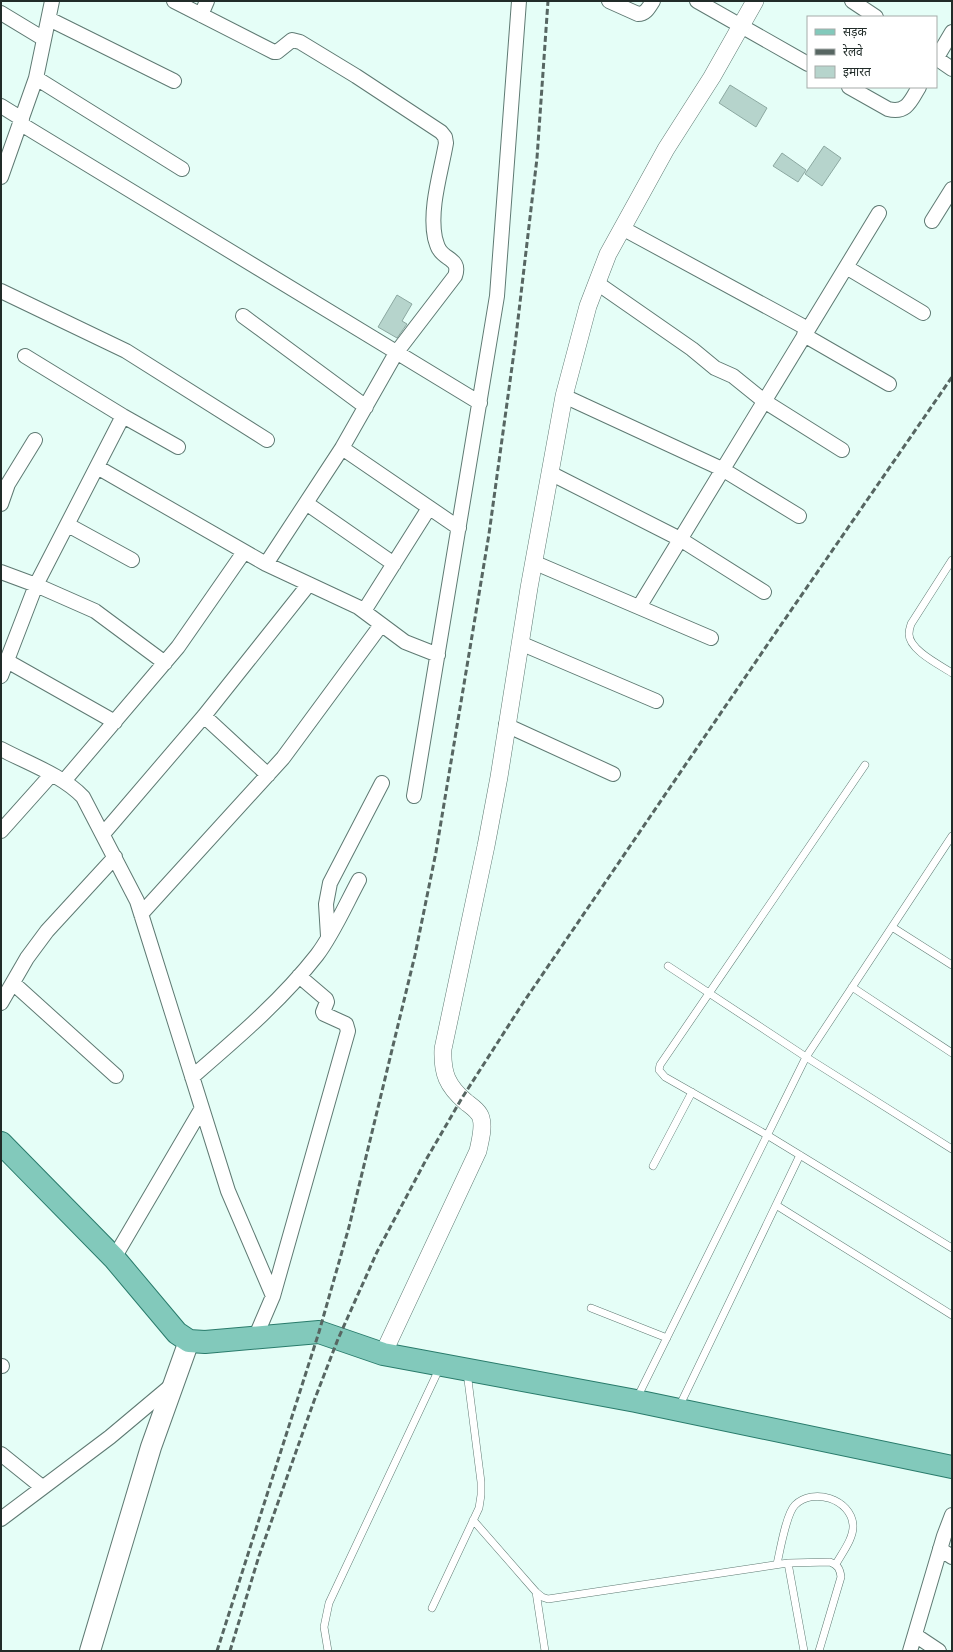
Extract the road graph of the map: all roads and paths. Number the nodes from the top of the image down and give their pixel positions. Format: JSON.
{"nodes":[{"id":1,"x":52,"y":1,"type":"edge"},
{"id":2,"x":174,"y":1,"type":"edge"},
{"id":3,"x":207,"y":1,"type":"edge"},
{"id":4,"x":519,"y":1,"type":"edge"},
{"id":5,"x":609,"y":1,"type":"edge"},
{"id":6,"x":653,"y":1,"type":"edge"},
{"id":7,"x":697,"y":1,"type":"edge"},
{"id":8,"x":754,"y":1,"type":"edge"},
{"id":9,"x":860,"y":3,"type":"edge"},
{"id":10,"x":1,"y":13,"type":"edge"},
{"id":11,"x":201,"y":15,"type":"junction"},
{"id":12,"x":875,"y":16,"type":"edge"},
{"id":13,"x":49,"y":19,"type":"junction"},
{"id":14,"x":741,"y":26,"type":"junction"},
{"id":15,"x":952,"y":32,"type":"edge"},
{"id":16,"x":44,"y":39,"type":"junction"},
{"id":17,"x":937,"y":56,"type":"edge"},
{"id":18,"x":937,"y":59,"type":"edge"},
{"id":19,"x":807,"y":63,"type":"edge"},
{"id":20,"x":952,"y":69,"type":"edge"},
{"id":21,"x":36,"y":78,"type":"junction"},
{"id":22,"x":174,"y":81,"type":"dead end"},
{"id":23,"x":851,"y":88,"type":"edge"},
{"id":24,"x":918,"y":88,"type":"edge"},
{"id":25,"x":1,"y":106,"type":"edge"},
{"id":26,"x":22,"y":122,"type":"junction"},
{"id":27,"x":182,"y":169,"type":"dead end"},
{"id":28,"x":1,"y":177,"type":"edge"},
{"id":29,"x":952,"y":189,"type":"edge"},
{"id":30,"x":879,"y":213,"type":"dead end"},
{"id":31,"x":932,"y":221,"type":"dead end"},
{"id":32,"x":622,"y":228,"type":"junction"},
{"id":33,"x":846,"y":267,"type":"junction"},
{"id":34,"x":597,"y":283,"type":"junction"},
{"id":35,"x":1,"y":291,"type":"edge"},
{"id":36,"x":923,"y":313,"type":"dead end"},
{"id":37,"x":243,"y":316,"type":"dead end"},
{"id":38,"x":806,"y":332,"type":"junction"},
{"id":39,"x":396,"y":353,"type":"junction"},
{"id":40,"x":25,"y":356,"type":"dead end"},
{"id":41,"x":889,"y":384,"type":"dead end"},
{"id":42,"x":564,"y":396,"type":"junction"},
{"id":43,"x":764,"y":401,"type":"junction"},
{"id":44,"x":480,"y":403,"type":"junction"},
{"id":45,"x":366,"y":407,"type":"junction"},
{"id":46,"x":123,"y":416,"type":"junction"},
{"id":47,"x":35,"y":440,"type":"dead end"},
{"id":48,"x":267,"y":440,"type":"dead end"},
{"id":49,"x":178,"y":447,"type":"dead end"},
{"id":50,"x":342,"y":448,"type":"junction"},
{"id":51,"x":842,"y":450,"type":"dead end"},
{"id":52,"x":97,"y":467,"type":"junction"},
{"id":53,"x":722,"y":469,"type":"junction"},
{"id":54,"x":550,"y":473,"type":"junction"},
{"id":55,"x":4,"y":482,"type":"edge"},
{"id":56,"x":306,"y":503,"type":"junction"},
{"id":57,"x":1,"y":504,"type":"edge"},
{"id":58,"x":429,"y":508,"type":"junction"},
{"id":59,"x":799,"y":516,"type":"dead end"},
{"id":60,"x":68,"y":525,"type":"junction"},
{"id":61,"x":459,"y":528,"type":"junction"},
{"id":62,"x":680,"y":539,"type":"junction"},
{"id":63,"x":244,"y":552,"type":"junction"},
{"id":64,"x":132,"y":560,"type":"dead end"},
{"id":65,"x":952,"y":560,"type":"edge"},
{"id":66,"x":533,"y":562,"type":"junction"},
{"id":67,"x":266,"y":564,"type":"junction"},
{"id":68,"x":394,"y":564,"type":"junction"},
{"id":69,"x":1,"y":572,"type":"edge"},
{"id":70,"x":308,"y":584,"type":"junction"},
{"id":71,"x":36,"y":585,"type":"junction"},
{"id":72,"x":764,"y":592,"type":"dead end"},
{"id":73,"x":639,"y":607,"type":"junction"},
{"id":74,"x":364,"y":611,"type":"junction"},
{"id":75,"x":382,"y":625,"type":"junction"},
{"id":76,"x":711,"y":638,"type":"dead end"},
{"id":77,"x":520,"y":643,"type":"junction"},
{"id":78,"x":438,"y":654,"type":"junction"},
{"id":79,"x":7,"y":661,"type":"junction"},
{"id":80,"x":165,"y":663,"type":"junction"},
{"id":81,"x":952,"y":673,"type":"edge"},
{"id":82,"x":1,"y":676,"type":"edge"},
{"id":83,"x":656,"y":701,"type":"dead end"},
{"id":84,"x":204,"y":716,"type":"junction"},
{"id":85,"x":115,"y":722,"type":"junction"},
{"id":86,"x":506,"y":725,"type":"junction"},
{"id":87,"x":1,"y":749,"type":"edge"},
{"id":88,"x":865,"y":765,"type":"dead end"},
{"id":89,"x":612,"y":774,"type":"dead end"},
{"id":90,"x":51,"y":775,"type":"junction"},
{"id":91,"x":268,"y":775,"type":"junction"},
{"id":92,"x":64,"y":781,"type":"junction"},
{"id":93,"x":382,"y":783,"type":"dead end"},
{"id":94,"x":414,"y":796,"type":"dead end"},
{"id":95,"x":1,"y":831,"type":"edge"},
{"id":96,"x":103,"y":834,"type":"junction"},
{"id":97,"x":952,"y":836,"type":"edge"},
{"id":98,"x":115,"y":858,"type":"junction"},
{"id":99,"x":359,"y":880,"type":"dead end"},
{"id":100,"x":141,"y":914,"type":"junction"},
{"id":101,"x":892,"y":927,"type":"junction"},
{"id":102,"x":328,"y":936,"type":"junction"},
{"id":103,"x":952,"y":964,"type":"edge"},
{"id":104,"x":668,"y":966,"type":"dead end"},
{"id":105,"x":299,"y":976,"type":"junction"},
{"id":106,"x":13,"y":982,"type":"junction"},
{"id":107,"x":852,"y":987,"type":"junction"},
{"id":108,"x":710,"y":994,"type":"junction"},
{"id":109,"x":1,"y":1003,"type":"edge"},
{"id":110,"x":952,"y":1053,"type":"edge"},
{"id":111,"x":806,"y":1058,"type":"junction"},
{"id":112,"x":116,"y":1076,"type":"dead end"},
{"id":113,"x":192,"y":1077,"type":"junction"},
{"id":114,"x":692,"y":1092,"type":"junction"},
{"id":115,"x":202,"y":1108,"type":"junction"},
{"id":116,"x":768,"y":1135,"type":"junction"},
{"id":117,"x":1,"y":1143,"type":"edge"},
{"id":118,"x":952,"y":1149,"type":"edge"},
{"id":119,"x":800,"y":1155,"type":"junction"},
{"id":120,"x":653,"y":1166,"type":"dead end"},
{"id":121,"x":776,"y":1205,"type":"junction"},
{"id":122,"x":952,"y":1248,"type":"edge"},
{"id":123,"x":114,"y":1258,"type":"junction"},
{"id":124,"x":273,"y":1296,"type":"junction"},
{"id":125,"x":592,"y":1308,"type":"dead end"},
{"id":126,"x":952,"y":1316,"type":"edge"},
{"id":127,"x":255,"y":1338,"type":"junction"},
{"id":128,"x":667,"y":1338,"type":"junction"},
{"id":129,"x":190,"y":1340,"type":"junction"},
{"id":130,"x":383,"y":1354,"type":"junction"},
{"id":131,"x":440,"y":1365,"type":"junction"},
{"id":132,"x":466,"y":1370,"type":"junction"},
{"id":133,"x":173,"y":1384,"type":"junction"},
{"id":134,"x":636,"y":1401,"type":"junction"},
{"id":135,"x":677,"y":1409,"type":"junction"},
{"id":136,"x":1,"y":1454,"type":"edge"},
{"id":137,"x":952,"y":1467,"type":"edge"},
{"id":138,"x":42,"y":1487,"type":"junction"},
{"id":139,"x":952,"y":1515,"type":"edge"},
{"id":140,"x":1,"y":1519,"type":"edge"},
{"id":141,"x":473,"y":1520,"type":"junction"},
{"id":142,"x":940,"y":1549,"type":"junction"},
{"id":143,"x":952,"y":1557,"type":"edge"},
{"id":144,"x":788,"y":1562,"type":"junction"},
{"id":145,"x":777,"y":1564,"type":"junction"},
{"id":146,"x":836,"y":1564,"type":"junction"},
{"id":147,"x":536,"y":1592,"type":"junction"},
{"id":148,"x":432,"y":1608,"type":"dead end"},
{"id":149,"x":915,"y":1635,"type":"junction"},
{"id":150,"x":90,"y":1651,"type":"edge"},
{"id":151,"x":328,"y":1651,"type":"edge"},
{"id":152,"x":545,"y":1651,"type":"edge"},
{"id":153,"x":804,"y":1651,"type":"edge"},
{"id":154,"x":819,"y":1651,"type":"edge"},
{"id":155,"x":910,"y":1651,"type":"edge"},
{"id":156,"x":940,"y":1651,"type":"edge"}],
"edges":[{"from":1,"to":13,"type":"street"},
{"from":2,"to":11,"type":"street"},
{"from":3,"to":11,"type":"street"},
{"from":4,"to":44,"type":"street"},
{"from":5,"to":6,"type":"street"},
{"from":7,"to":14,"type":"street"},
{"from":8,"to":14,"type":"street"},
{"from":9,"to":12,"type":"street"},
{"from":10,"to":16,"type":"street"},
{"from":11,"to":39,"type":"street"},
{"from":13,"to":16,"type":"street"},
{"from":13,"to":22,"type":"street"},
{"from":14,"to":19,"type":"street"},
{"from":14,"to":32,"type":"street"},
{"from":15,"to":17,"type":"street"},
{"from":16,"to":21,"type":"street"},
{"from":18,"to":20,"type":"street"},
{"from":21,"to":26,"type":"street"},
{"from":21,"to":27,"type":"street"},
{"from":23,"to":24,"type":"street"},
{"from":25,"to":26,"type":"street"},
{"from":26,"to":28,"type":"street"},
{"from":26,"to":39,"type":"street"},
{"from":29,"to":31,"type":"street"},
{"from":30,"to":33,"type":"street"},
{"from":32,"to":34,"type":"street"},
{"from":32,"to":38,"type":"street"},
{"from":33,"to":36,"type":"street"},
{"from":33,"to":38,"type":"street"},
{"from":34,"to":42,"type":"street"},
{"from":34,"to":43,"type":"street"},
{"from":35,"to":48,"type":"street"},
{"from":37,"to":45,"type":"street"},
{"from":38,"to":41,"type":"street"},
{"from":38,"to":43,"type":"street"},
{"from":39,"to":44,"type":"street"},
{"from":39,"to":45,"type":"street"},
{"from":40,"to":46,"type":"street"},
{"from":42,"to":53,"type":"street"},
{"from":42,"to":54,"type":"street"},
{"from":43,"to":51,"type":"street"},
{"from":43,"to":53,"type":"street"},
{"from":44,"to":61,"type":"street"},
{"from":45,"to":50,"type":"street"},
{"from":46,"to":49,"type":"street"},
{"from":46,"to":52,"type":"street"},
{"from":47,"to":55,"type":"street"},
{"from":50,"to":56,"type":"street"},
{"from":50,"to":58,"type":"street"},
{"from":52,"to":60,"type":"street"},
{"from":52,"to":63,"type":"street"},
{"from":53,"to":59,"type":"street"},
{"from":53,"to":62,"type":"street"},
{"from":54,"to":62,"type":"street"},
{"from":54,"to":66,"type":"street"},
{"from":55,"to":57,"type":"street"},
{"from":56,"to":67,"type":"street"},
{"from":56,"to":68,"type":"street"},
{"from":58,"to":61,"type":"street"},
{"from":58,"to":68,"type":"street"},
{"from":60,"to":64,"type":"street"},
{"from":60,"to":71,"type":"street"},
{"from":61,"to":78,"type":"street"},
{"from":62,"to":72,"type":"street"},
{"from":62,"to":73,"type":"street"},
{"from":63,"to":67,"type":"street"},
{"from":63,"to":80,"type":"street"},
{"from":65,"to":81,"type":"lane"},
{"from":66,"to":73,"type":"street"},
{"from":66,"to":77,"type":"street"},
{"from":67,"to":70,"type":"street"},
{"from":68,"to":74,"type":"street"},
{"from":69,"to":71,"type":"street"},
{"from":70,"to":74,"type":"street"},
{"from":70,"to":84,"type":"street"},
{"from":71,"to":79,"type":"street"},
{"from":71,"to":80,"type":"street"},
{"from":73,"to":76,"type":"street"},
{"from":74,"to":75,"type":"street"},
{"from":75,"to":78,"type":"street"},
{"from":75,"to":91,"type":"street"},
{"from":77,"to":83,"type":"street"},
{"from":77,"to":86,"type":"street"},
{"from":78,"to":94,"type":"street"},
{"from":79,"to":82,"type":"street"},
{"from":79,"to":85,"type":"street"},
{"from":80,"to":85,"type":"street"},
{"from":84,"to":91,"type":"street"},
{"from":84,"to":96,"type":"street"},
{"from":85,"to":92,"type":"street"},
{"from":86,"to":89,"type":"street"},
{"from":86,"to":130,"type":"street"},
{"from":87,"to":90,"type":"street"},
{"from":88,"to":108,"type":"lane"},
{"from":90,"to":92,"type":"street"},
{"from":90,"to":95,"type":"street"},
{"from":91,"to":100,"type":"street"},
{"from":92,"to":96,"type":"street"},
{"from":93,"to":102,"type":"street"},
{"from":96,"to":98,"type":"street"},
{"from":97,"to":101,"type":"lane"},
{"from":98,"to":100,"type":"street"},
{"from":98,"to":106,"type":"street"},
{"from":99,"to":102,"type":"street"},
{"from":100,"to":113,"type":"street"},
{"from":101,"to":103,"type":"lane"},
{"from":101,"to":107,"type":"lane"},
{"from":102,"to":105,"type":"street"},
{"from":104,"to":108,"type":"lane"},
{"from":105,"to":113,"type":"street"},
{"from":105,"to":124,"type":"street"},
{"from":106,"to":109,"type":"street"},
{"from":106,"to":112,"type":"street"},
{"from":107,"to":110,"type":"lane"},
{"from":107,"to":111,"type":"lane"},
{"from":108,"to":111,"type":"lane"},
{"from":108,"to":114,"type":"lane"},
{"from":111,"to":116,"type":"lane"},
{"from":111,"to":118,"type":"lane"},
{"from":113,"to":115,"type":"street"},
{"from":114,"to":116,"type":"lane"},
{"from":114,"to":120,"type":"lane"},
{"from":115,"to":123,"type":"street"},
{"from":115,"to":124,"type":"street"},
{"from":116,"to":119,"type":"lane"},
{"from":116,"to":128,"type":"lane"},
{"from":117,"to":123,"type":"main road"},
{"from":119,"to":121,"type":"lane"},
{"from":119,"to":122,"type":"lane"},
{"from":121,"to":126,"type":"lane"},
{"from":121,"to":135,"type":"lane"},
{"from":123,"to":129,"type":"main road"},
{"from":124,"to":127,"type":"street"},
{"from":125,"to":128,"type":"lane"},
{"from":127,"to":129,"type":"main road"},
{"from":127,"to":130,"type":"main road"},
{"from":128,"to":134,"type":"lane"},
{"from":129,"to":133,"type":"main road"},
{"from":130,"to":131,"type":"main road"},
{"from":131,"to":132,"type":"main road"},
{"from":131,"to":151,"type":"lane"},
{"from":132,"to":134,"type":"main road"},
{"from":132,"to":141,"type":"lane"},
{"from":133,"to":138,"type":"street"},
{"from":133,"to":150,"type":"main road"},
{"from":134,"to":135,"type":"main road"},
{"from":135,"to":137,"type":"main road"},
{"from":136,"to":138,"type":"street"},
{"from":138,"to":140,"type":"street"},
{"from":139,"to":142,"type":"street"},
{"from":141,"to":147,"type":"lane"},
{"from":141,"to":148,"type":"lane"},
{"from":142,"to":143,"type":"street"},
{"from":142,"to":149,"type":"street"},
{"from":144,"to":145,"type":"lane"},
{"from":144,"to":146,"type":"lane"},
{"from":144,"to":153,"type":"lane"},
{"from":145,"to":146,"type":"lane"},
{"from":145,"to":147,"type":"lane"},
{"from":146,"to":154,"type":"lane"},
{"from":147,"to":152,"type":"lane"},
{"from":149,"to":155,"type":"street"},
{"from":149,"to":156,"type":"street"}]}
